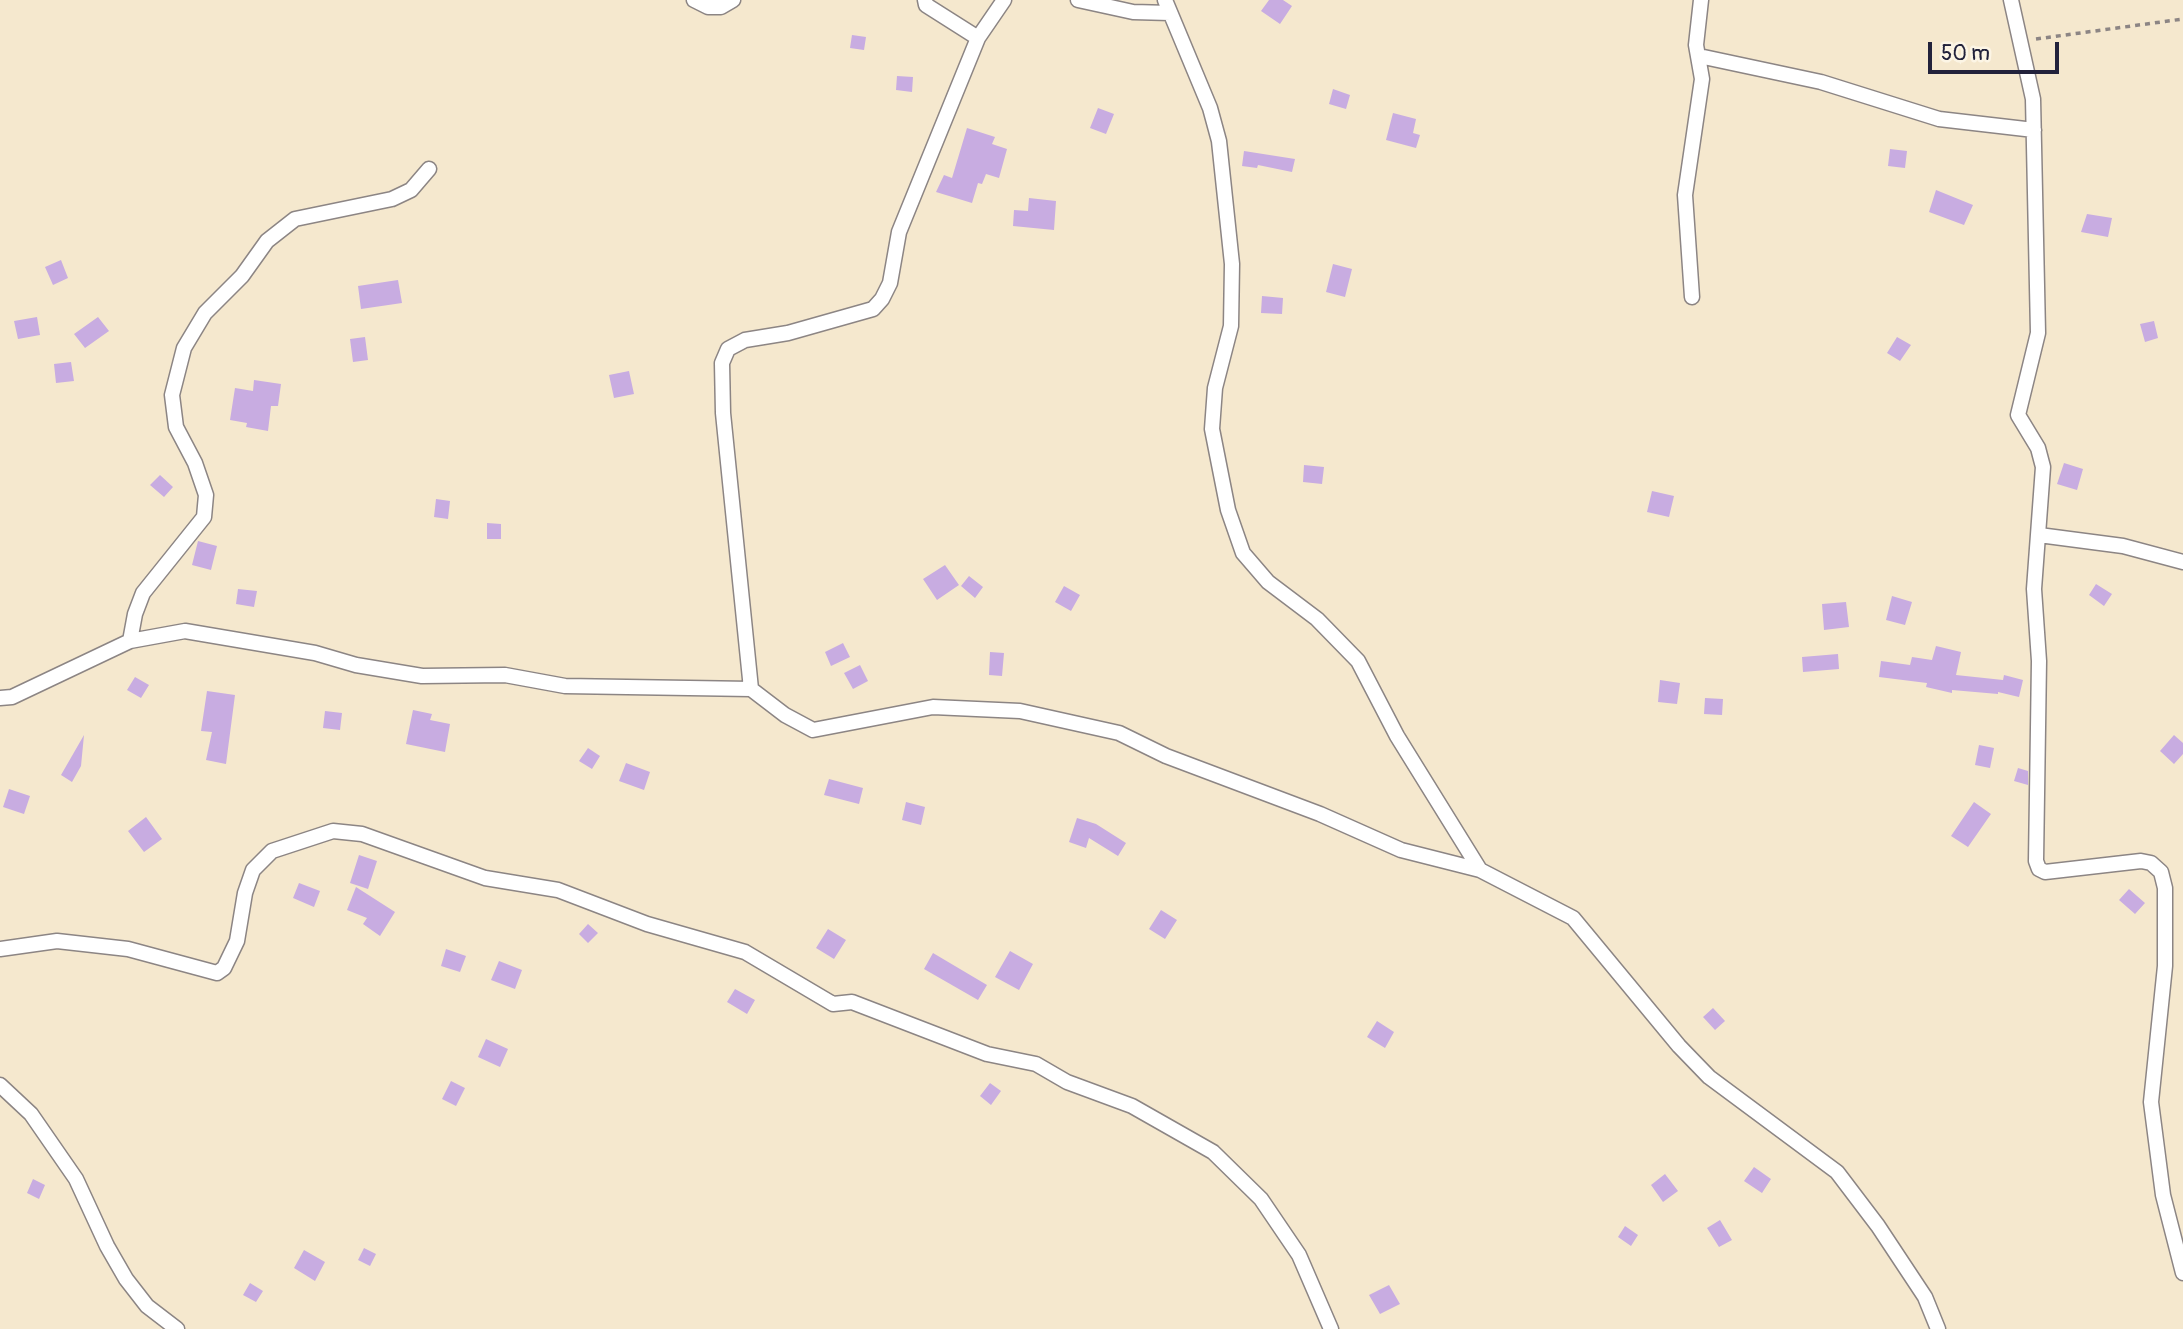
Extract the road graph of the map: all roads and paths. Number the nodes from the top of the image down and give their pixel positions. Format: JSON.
{"nodes":[{"id":1,"x":694,"y":0,"type":"edge"},
{"id":2,"x":733,"y":0,"type":"edge"},
{"id":3,"x":925,"y":0,"type":"edge"},
{"id":4,"x":1004,"y":0,"type":"edge"},
{"id":5,"x":1078,"y":0,"type":"edge"},
{"id":6,"x":1701,"y":0,"type":"edge"},
{"id":7,"x":2011,"y":0,"type":"edge"},
{"id":8,"x":1168,"y":7,"type":"edge"},
{"id":9,"x":2183,"y":19,"type":"edge"},
{"id":10,"x":978,"y":38,"type":"junction"},
{"id":11,"x":2019,"y":42,"type":"junction"},
{"id":12,"x":1699,"y":56,"type":"junction"},
{"id":13,"x":2034,"y":130,"type":"junction"},
{"id":14,"x":429,"y":169,"type":"dead end"},
{"id":15,"x":1692,"y":297,"type":"dead end"},
{"id":16,"x":2039,"y":536,"type":"junction"},
{"id":17,"x":2183,"y":562,"type":"edge"},
{"id":18,"x":130,"y":641,"type":"junction"},
{"id":19,"x":751,"y":690,"type":"junction"},
{"id":20,"x":0,"y":698,"type":"edge"},
{"id":21,"x":1480,"y":870,"type":"junction"},
{"id":22,"x":0,"y":949,"type":"edge"},
{"id":23,"x":0,"y":1085,"type":"edge"},
{"id":24,"x":2183,"y":1273,"type":"edge"},
{"id":25,"x":177,"y":1329,"type":"edge"},
{"id":26,"x":1331,"y":1329,"type":"edge"},
{"id":27,"x":1938,"y":1329,"type":"edge"}],
"edges":[{"from":1,"to":2,"type":"street"},
{"from":3,"to":10,"type":"street"},
{"from":4,"to":10,"type":"street"},
{"from":5,"to":8,"type":"street"},
{"from":6,"to":12,"type":"street"},
{"from":7,"to":11,"type":"street"},
{"from":8,"to":21,"type":"street"},
{"from":9,"to":11,"type":"path"},
{"from":10,"to":19,"type":"street"},
{"from":11,"to":13,"type":"street"},
{"from":12,"to":13,"type":"street"},
{"from":12,"to":15,"type":"street"},
{"from":13,"to":16,"type":"street"},
{"from":14,"to":18,"type":"street"},
{"from":16,"to":17,"type":"street"},
{"from":16,"to":24,"type":"street"},
{"from":18,"to":19,"type":"street"},
{"from":18,"to":20,"type":"street"},
{"from":19,"to":21,"type":"street"},
{"from":21,"to":27,"type":"street"},
{"from":22,"to":26,"type":"street"},
{"from":23,"to":25,"type":"street"}]}
